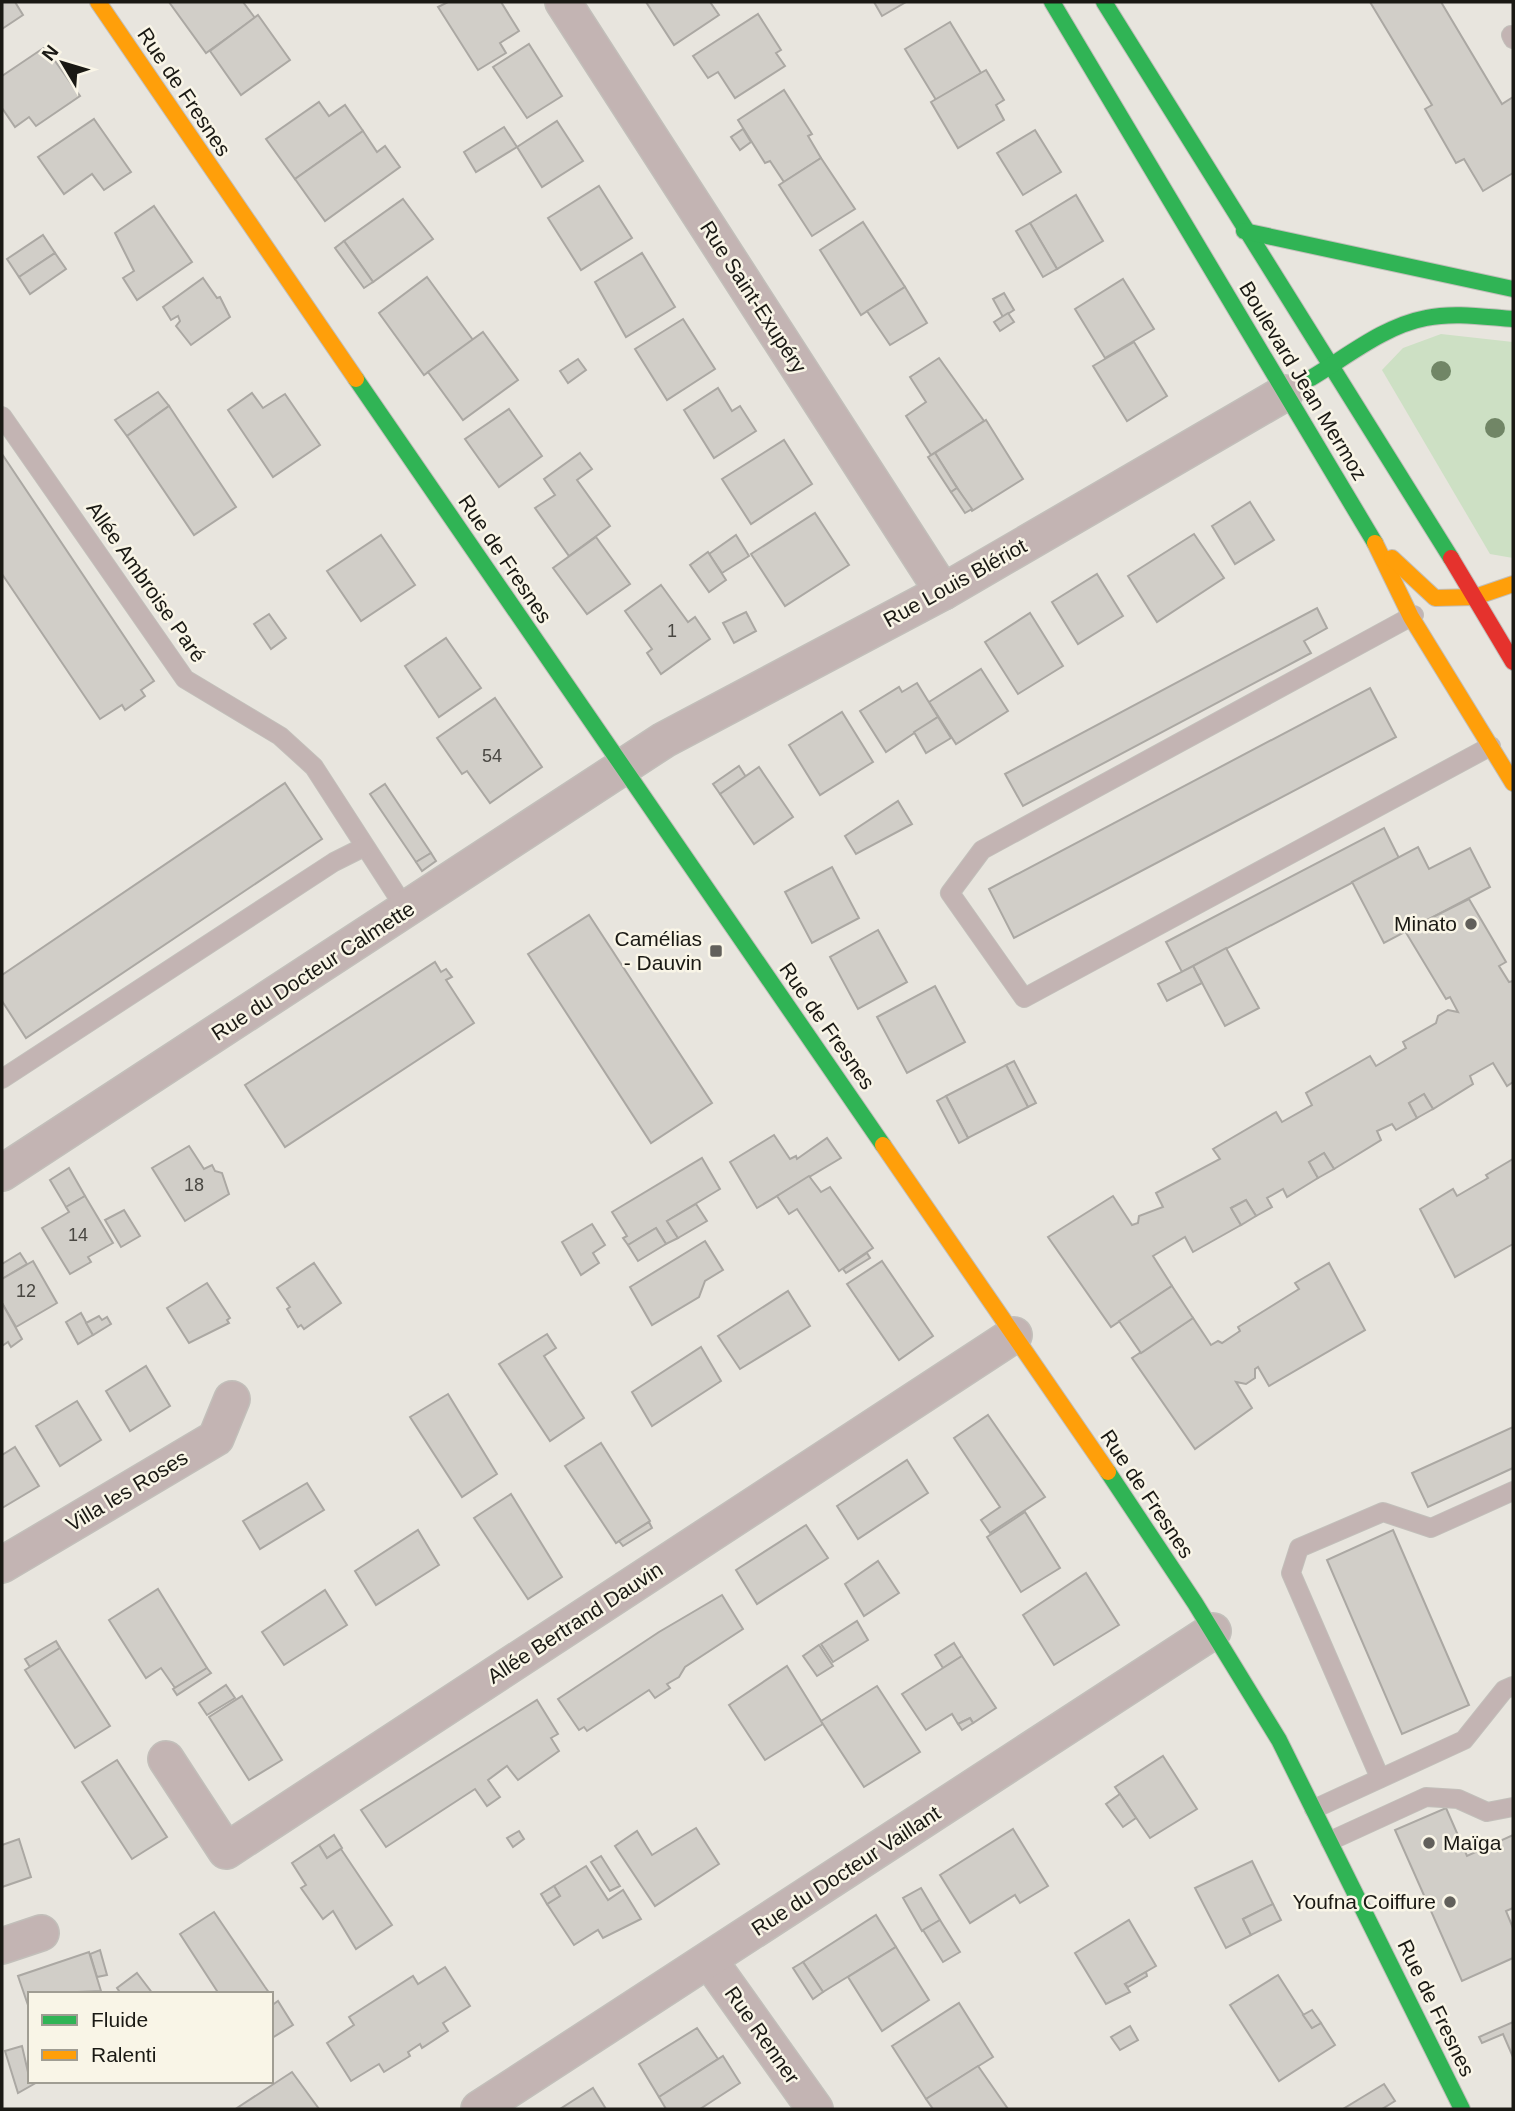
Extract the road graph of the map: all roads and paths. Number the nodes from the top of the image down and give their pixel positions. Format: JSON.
{"nodes":[{"id":1,"x":98,"y":2,"type":"edge"},
{"id":2,"x":563,"y":2,"type":"edge"},
{"id":3,"x":1052,"y":2,"type":"edge"},
{"id":4,"x":1104,"y":2,"type":"edge"},
{"id":5,"x":1244,"y":231,"type":"junction"},
{"id":6,"x":1511,"y":289,"type":"edge"},
{"id":7,"x":1513,"y":319,"type":"edge"},
{"id":8,"x":1332,"y":366,"type":"junction"},
{"id":9,"x":1285,"y":393,"type":"junction"},
{"id":10,"x":2,"y":416,"type":"edge"},
{"id":11,"x":1373,"y":539,"type":"junction"},
{"id":12,"x":1513,"y":584,"type":"edge"},
{"id":13,"x":943,"y":592,"type":"junction"},
{"id":14,"x":1475,"y":597,"type":"junction"},
{"id":15,"x":1435,"y":598,"type":"junction"},
{"id":16,"x":1411,"y":617,"type":"junction"},
{"id":17,"x":1513,"y":662,"type":"edge"},
{"id":18,"x":1491,"y":746,"type":"junction"},
{"id":19,"x":622,"y":767,"type":"junction"},
{"id":20,"x":1513,"y":783,"type":"edge"},
{"id":21,"x":364,"y":847,"type":"junction"},
{"id":22,"x":407,"y":911,"type":"junction"},
{"id":23,"x":2,"y":1079,"type":"edge"},
{"id":24,"x":2,"y":1173,"type":"edge"},
{"id":25,"x":1014,"y":1335,"type":"junction"},
{"id":26,"x":233,"y":1399,"type":"dead end"},
{"id":27,"x":1513,"y":1490,"type":"edge"},
{"id":28,"x":2,"y":1565,"type":"edge"},
{"id":29,"x":1213,"y":1631,"type":"junction"},
{"id":30,"x":1513,"y":1686,"type":"edge"},
{"id":31,"x":166,"y":1759,"type":"dead end"},
{"id":32,"x":1380,"y":1778,"type":"junction"},
{"id":33,"x":1513,"y":1807,"type":"edge"},
{"id":34,"x":1314,"y":1809,"type":"junction"},
{"id":35,"x":1330,"y":1841,"type":"junction"},
{"id":36,"x":41,"y":1933,"type":"dead end"},
{"id":37,"x":2,"y":1946,"type":"edge"},
{"id":38,"x":709,"y":1960,"type":"junction"},
{"id":39,"x":479,"y":2109,"type":"edge"},
{"id":40,"x":815,"y":2109,"type":"edge"},
{"id":41,"x":1462,"y":2109,"type":"edge"}],
"edges":[{"from":1,"to":19,"type":"street","name":"Rue de Fresnes"},
{"from":2,"to":13,"type":"street","name":"Rue Saint-Exupéry"},
{"from":3,"to":9,"type":"street","name":"Boulevard Jean Mermoz"},
{"from":4,"to":5,"type":"street","name":"Boulevard Jean Mermoz"},
{"from":5,"to":6,"type":"street"},
{"from":5,"to":8,"type":"street","name":"Boulevard Jean Mermoz"},
{"from":7,"to":8,"type":"street"},
{"from":8,"to":9,"type":"street"},
{"from":8,"to":14,"type":"street","name":"Boulevard Jean Mermoz"},
{"from":9,"to":11,"type":"street","name":"Boulevard Jean Mermoz"},
{"from":9,"to":13,"type":"street","name":"Rue Louis Blériot"},
{"from":10,"to":21,"type":"lane","name":"Allée Ambroise Paré"},
{"from":11,"to":15,"type":"street"},
{"from":11,"to":16,"type":"street","name":"Boulevard Jean Mermoz"},
{"from":12,"to":14,"type":"street"},
{"from":13,"to":19,"type":"street","name":"Rue Louis Blériot"},
{"from":14,"to":15,"type":"street"},
{"from":14,"to":17,"type":"street","name":"Boulevard Jean Mermoz"},
{"from":15,"to":16,"type":"lane"},
{"from":16,"to":18,"type":"street","name":"Boulevard Jean Mermoz"},
{"from":16,"to":18,"type":"lane"},
{"from":18,"to":20,"type":"street","name":"Boulevard Jean Mermoz"},
{"from":19,"to":22,"type":"street","name":"Rue du Docteur Calmette"},
{"from":19,"to":25,"type":"street","name":"Rue de Fresnes"},
{"from":21,"to":22,"type":"lane","name":"Allée Ambroise Paré"},
{"from":21,"to":23,"type":"lane"},
{"from":22,"to":24,"type":"street","name":"Rue du Docteur Calmette"},
{"from":25,"to":29,"type":"street","name":"Rue de Fresnes"},
{"from":25,"to":31,"type":"street","name":"Allée Bertrand Dauvin"},
{"from":26,"to":28,"type":"street","name":"Villa les Roses"},
{"from":27,"to":32,"type":"lane"},
{"from":29,"to":34,"type":"street","name":"Rue de Fresnes"},
{"from":29,"to":38,"type":"street","name":"Rue du Docteur Vaillant"},
{"from":30,"to":32,"type":"lane"},
{"from":32,"to":34,"type":"lane"},
{"from":33,"to":35,"type":"lane"},
{"from":34,"to":35,"type":"street","name":"Rue de Fresnes"},
{"from":35,"to":41,"type":"street","name":"Rue de Fresnes"},
{"from":36,"to":37,"type":"street"},
{"from":38,"to":39,"type":"street","name":"Rue du Docteur Vaillant"},
{"from":38,"to":40,"type":"street","name":"Rue Renner"}]}
